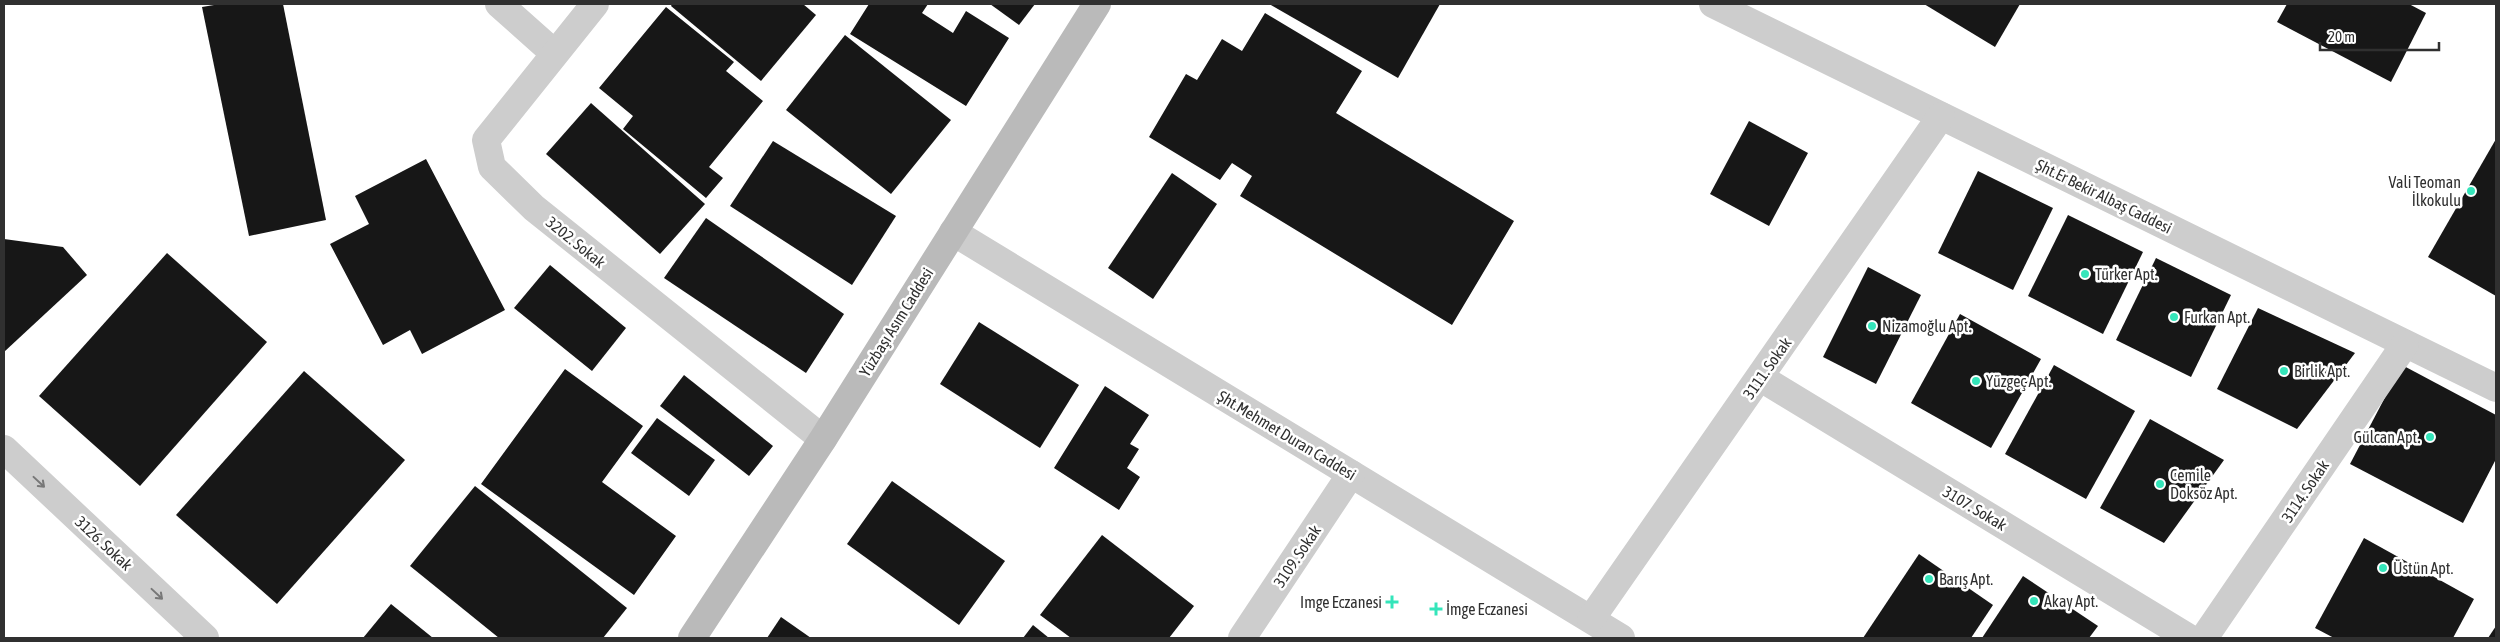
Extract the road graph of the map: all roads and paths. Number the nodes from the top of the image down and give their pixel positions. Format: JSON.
{"nodes":[{"id":1,"x":499,"y":4,"type":"edge"},
{"id":2,"x":595,"y":4,"type":"edge"},
{"id":3,"x":1097,"y":4,"type":"edge"},
{"id":4,"x":1713,"y":4,"type":"edge"},
{"id":5,"x":554,"y":54,"type":"junction"},
{"id":6,"x":1941,"y":116,"type":"junction"},
{"id":7,"x":953,"y":232,"type":"junction"},
{"id":8,"x":2405,"y":344,"type":"junction"},
{"id":9,"x":1761,"y":378,"type":"junction"},
{"id":10,"x":2496,"y":388,"type":"edge"},
{"id":11,"x":823,"y":439,"type":"junction"},
{"id":12,"x":4,"y":448,"type":"edge"},
{"id":13,"x":1351,"y":474,"type":"junction"},
{"id":14,"x":1591,"y":619,"type":"junction"},
{"id":15,"x":204,"y":638,"type":"edge"},
{"id":16,"x":692,"y":638,"type":"edge"},
{"id":17,"x":1242,"y":638,"type":"edge"},
{"id":18,"x":1621,"y":638,"type":"edge"},
{"id":19,"x":2189,"y":638,"type":"edge"},
{"id":20,"x":2204,"y":638,"type":"edge"}],
"edges":[{"from":1,"to":5,"type":"street"},
{"from":2,"to":5,"type":"street","name":"3202. Sokak"},
{"from":3,"to":7,"type":"main road","name":"Yüzbaşı Asım Caddesi"},
{"from":4,"to":6,"type":"street","name":"Şht.Er Bekir Albaş Caddesi"},
{"from":5,"to":11,"type":"street","name":"3202. Sokak"},
{"from":6,"to":8,"type":"street","name":"Şht.Er Bekir Albaş Caddesi"},
{"from":6,"to":9,"type":"street","name":"3111. Sokak"},
{"from":7,"to":11,"type":"main road","name":"Yüzbaşı Asım Caddesi"},
{"from":7,"to":13,"type":"street","name":"Şht.Mehmet Duran Caddesi"},
{"from":8,"to":10,"type":"street","name":"Şht.Er Bekir Albaş Caddesi"},
{"from":8,"to":20,"type":"street","name":"3114. Sokak"},
{"from":9,"to":14,"type":"street","name":"3111. Sokak"},
{"from":9,"to":19,"type":"street","name":"3107. Sokak"},
{"from":11,"to":16,"type":"main road","name":"Yüzbaşı Asım Caddesi"},
{"from":12,"to":15,"type":"street","name":"3126. Sokak","one_way":true},
{"from":13,"to":14,"type":"street","name":"Şht.Mehmet Duran Caddesi"},
{"from":13,"to":17,"type":"street","name":"3109. Sokak"},
{"from":14,"to":18,"type":"street","name":"Şht.Mehmet Duran Caddesi"}]}
